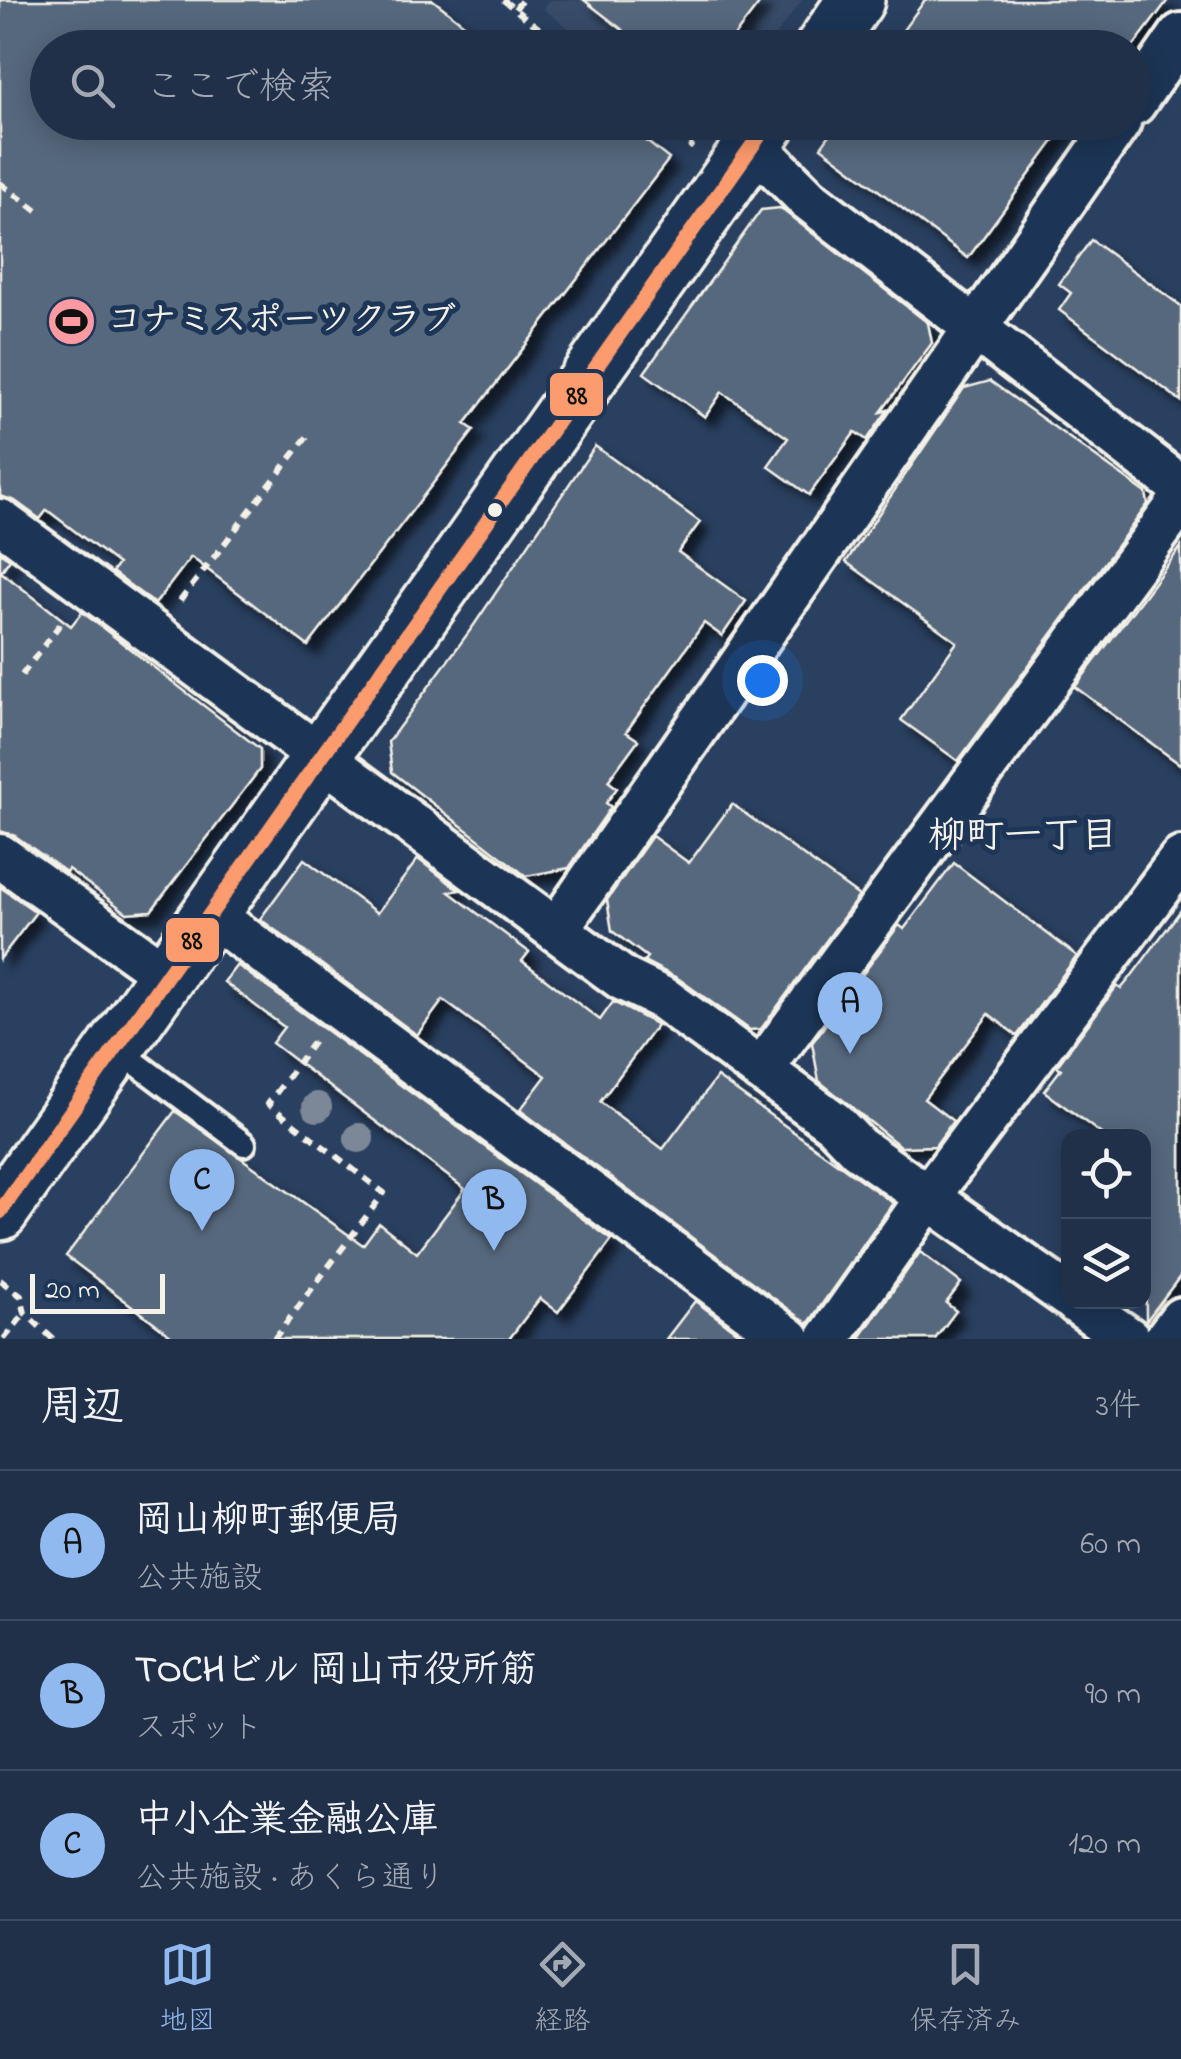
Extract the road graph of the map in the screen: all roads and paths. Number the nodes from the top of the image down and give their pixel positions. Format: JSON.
{"nodes":[{"id":1,"x":503,"y":0,"type":"edge"},
{"id":2,"x":522,"y":0,"type":"edge"},
{"id":3,"x":856,"y":0,"type":"edge"},
{"id":4,"x":515,"y":9,"type":"junction"},
{"id":5,"x":541,"y":30,"type":"edge"},
{"id":6,"x":835,"y":30,"type":"edge"},
{"id":7,"x":1181,"y":36,"type":"edge"},
{"id":8,"x":1151,"y":78,"type":"edge"},
{"id":9,"x":757,"y":140,"type":"edge"},
{"id":10,"x":765,"y":140,"type":"edge"},
{"id":11,"x":1107,"y":140,"type":"edge"},
{"id":12,"x":0,"y":183,"type":"edge"},
{"id":13,"x":42,"y":214,"type":"dead end"},
{"id":14,"x":975,"y":326,"type":"junction"},
{"id":15,"x":306,"y":437,"type":"dead end"},
{"id":16,"x":1181,"y":487,"type":"edge"},
{"id":17,"x":1181,"y":501,"type":"edge"},
{"id":18,"x":0,"y":521,"type":"edge"},
{"id":19,"x":90,"y":586,"type":"junction"},
{"id":20,"x":179,"y":603,"type":"dead end"},
{"id":21,"x":22,"y":675,"type":"dead end"},
{"id":22,"x":324,"y":758,"type":"junction"},
{"id":23,"x":0,"y":856,"type":"edge"},
{"id":24,"x":1181,"y":859,"type":"edge"},
{"id":25,"x":212,"y":915,"type":"junction"},
{"id":26,"x":556,"y":930,"type":"junction"},
{"id":27,"x":168,"y":976,"type":"junction"},
{"id":28,"x":336,"y":1010,"type":"junction"},
{"id":29,"x":116,"y":1048,"type":"junction"},
{"id":30,"x":762,"y":1070,"type":"junction"},
{"id":31,"x":244,"y":1144,"type":"dead end"},
{"id":32,"x":928,"y":1197,"type":"junction"},
{"id":33,"x":0,"y":1212,"type":"edge"},
{"id":34,"x":0,"y":1280,"type":"edge"},
{"id":35,"x":1061,"y":1291,"type":"edge"},
{"id":36,"x":1086,"y":1309,"type":"edge"},
{"id":37,"x":25,"y":1312,"type":"junction"},
{"id":38,"x":1181,"y":1319,"type":"edge"},
{"id":39,"x":4,"y":1339,"type":"edge"},
{"id":40,"x":53,"y":1339,"type":"edge"},
{"id":41,"x":274,"y":1339,"type":"edge"},
{"id":42,"x":789,"y":1339,"type":"edge"},
{"id":43,"x":828,"y":1339,"type":"edge"},
{"id":44,"x":1129,"y":1339,"type":"edge"},
{"id":45,"x":1166,"y":1339,"type":"edge"}],
"edges":[{"from":1,"to":4,"type":"path"},
{"from":2,"to":4,"type":"path"},
{"from":3,"to":6,"type":"street"},
{"from":4,"to":5,"type":"path"},
{"from":7,"to":8,"type":"street"},
{"from":9,"to":22,"type":"street"},
{"from":10,"to":14,"type":"street"},
{"from":11,"to":14,"type":"street"},
{"from":12,"to":13,"type":"path"},
{"from":14,"to":16,"type":"street"},
{"from":14,"to":26,"type":"street"},
{"from":15,"to":20,"type":"path"},
{"from":17,"to":30,"type":"street"},
{"from":18,"to":19,"type":"street"},
{"from":19,"to":21,"type":"path"},
{"from":19,"to":22,"type":"street"},
{"from":22,"to":25,"type":"street"},
{"from":22,"to":26,"type":"street"},
{"from":23,"to":27,"type":"street"},
{"from":24,"to":32,"type":"street"},
{"from":25,"to":27,"type":"street"},
{"from":25,"to":28,"type":"street"},
{"from":26,"to":30,"type":"street"},
{"from":27,"to":29,"type":"street"},
{"from":28,"to":41,"type":"path"},
{"from":28,"to":42,"type":"street"},
{"from":29,"to":31,"type":"lane"},
{"from":29,"to":33,"type":"street"},
{"from":30,"to":32,"type":"street"},
{"from":32,"to":35,"type":"street"},
{"from":32,"to":43,"type":"street"},
{"from":34,"to":37,"type":"path"},
{"from":36,"to":44,"type":"street"},
{"from":37,"to":39,"type":"path"},
{"from":37,"to":40,"type":"path"},
{"from":38,"to":45,"type":"street"}]}
